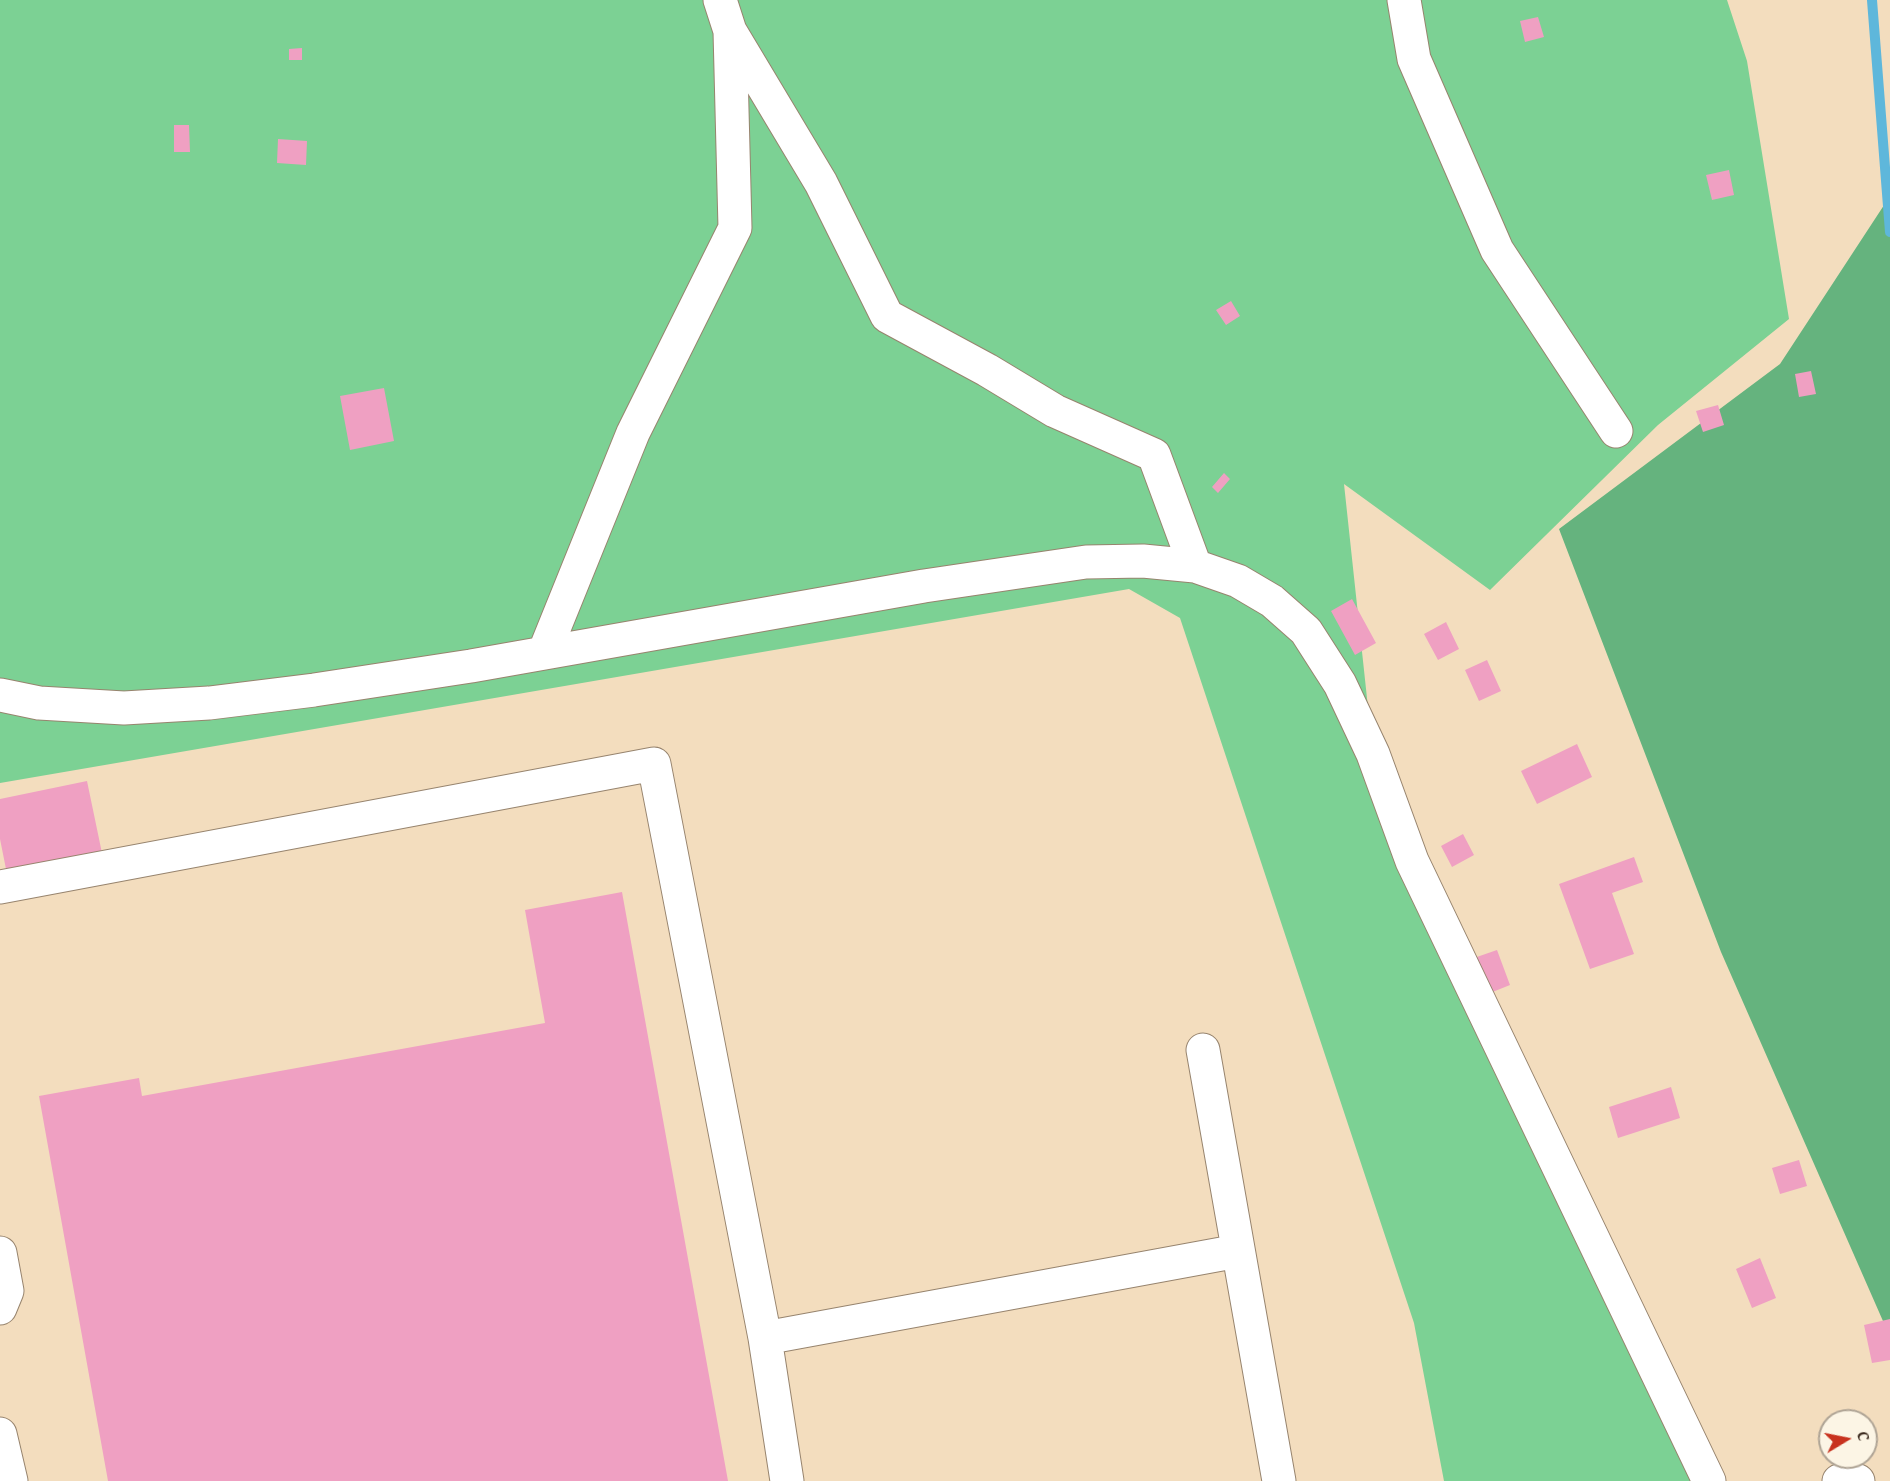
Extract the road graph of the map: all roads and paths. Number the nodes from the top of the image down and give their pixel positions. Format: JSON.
{"nodes":[{"id":1,"x":720,"y":0,"type":"edge"},
{"id":2,"x":1404,"y":0,"type":"edge"},
{"id":3,"x":730,"y":31,"type":"junction"},
{"id":4,"x":1617,"y":430,"type":"dead end"},
{"id":5,"x":1196,"y":567,"type":"junction"},
{"id":6,"x":544,"y":653,"type":"junction"},
{"id":7,"x":0,"y":695,"type":"edge"},
{"id":8,"x":0,"y":887,"type":"edge"},
{"id":9,"x":1203,"y":1050,"type":"dead end"},
{"id":10,"x":1238,"y":1251,"type":"junction"},
{"id":11,"x":0,"y":1253,"type":"edge"},
{"id":12,"x":2,"y":1297,"type":"edge"},
{"id":13,"x":765,"y":1338,"type":"junction"},
{"id":14,"x":0,"y":1434,"type":"edge"},
{"id":15,"x":11,"y":1481,"type":"edge"},
{"id":16,"x":787,"y":1481,"type":"edge"},
{"id":17,"x":1279,"y":1481,"type":"edge"},
{"id":18,"x":1708,"y":1481,"type":"edge"},
{"id":19,"x":1839,"y":1481,"type":"edge"},
{"id":20,"x":1858,"y":1481,"type":"edge"}],
"edges":[{"from":1,"to":3,"type":"street"},
{"from":2,"to":4,"type":"street"},
{"from":3,"to":5,"type":"street"},
{"from":3,"to":6,"type":"street"},
{"from":5,"to":6,"type":"street"},
{"from":5,"to":18,"type":"street"},
{"from":6,"to":7,"type":"street"},
{"from":8,"to":13,"type":"street"},
{"from":9,"to":10,"type":"street"},
{"from":10,"to":13,"type":"street"},
{"from":10,"to":17,"type":"street"},
{"from":11,"to":12,"type":"street"},
{"from":13,"to":16,"type":"street"},
{"from":14,"to":15,"type":"street"},
{"from":19,"to":20,"type":"street"}]}
